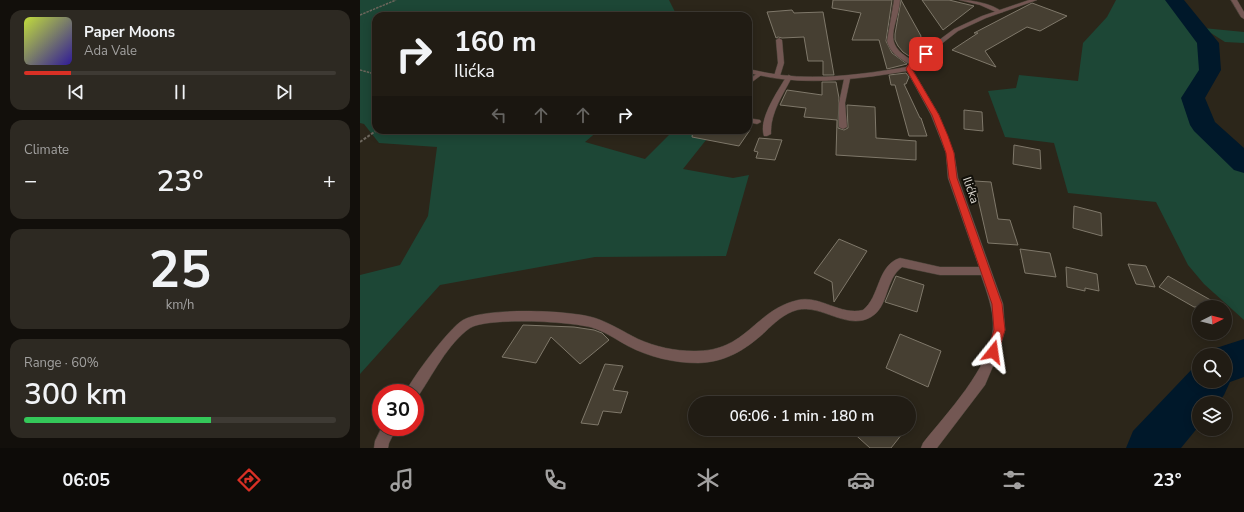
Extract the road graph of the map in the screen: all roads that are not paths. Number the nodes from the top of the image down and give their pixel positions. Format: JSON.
{"nodes":[{"id":1,"x":897,"y":0,"type":"edge"},
{"id":2,"x":962,"y":0,"type":"edge"},
{"id":3,"x":1034,"y":0,"type":"edge"},
{"id":4,"x":1234,"y":0,"type":"edge"},
{"id":5,"x":982,"y":2,"type":"edge"},
{"id":6,"x":1000,"y":12,"type":"junction"},
{"id":7,"x":1244,"y":17,"type":"edge"},
{"id":8,"x":779,"y":40,"type":"dead end"},
{"id":9,"x":911,"y":66,"type":"junction"},
{"id":10,"x":752,"y":72,"type":"edge"},
{"id":11,"x":761,"y":73,"type":"junction"},
{"id":12,"x":777,"y":76,"type":"junction"},
{"id":13,"x":789,"y":77,"type":"junction"},
{"id":14,"x":847,"y":79,"type":"junction"},
{"id":15,"x":752,"y":80,"type":"edge"},
{"id":16,"x":752,"y":121,"type":"edge"},
{"id":17,"x":758,"y":122,"type":"dead end"},
{"id":18,"x":843,"y":127,"type":"dead end"},
{"id":19,"x":767,"y":134,"type":"dead end"},
{"id":20,"x":986,"y":271,"type":"junction"},
{"id":21,"x":418,"y":384,"type":"edge"},
{"id":22,"x":385,"y":436,"type":"edge"},
{"id":23,"x":381,"y":448,"type":"edge"},
{"id":24,"x":928,"y":448,"type":"edge"}],
"edges":[{"from":1,"to":9,"type":"street"},
{"from":2,"to":5,"type":"lane"},
{"from":3,"to":6,"type":"street"},
{"from":4,"to":7,"type":"street"},
{"from":5,"to":6,"type":"lane"},
{"from":6,"to":9,"type":"street"},
{"from":8,"to":12,"type":"lane"},
{"from":9,"to":14,"type":"street"},
{"from":9,"to":20,"type":"street","name":"Ilićka"},
{"from":10,"to":11,"type":"street"},
{"from":11,"to":12,"type":"street"},
{"from":11,"to":15,"type":"lane"},
{"from":12,"to":13,"type":"street"},
{"from":13,"to":14,"type":"street"},
{"from":13,"to":19,"type":"lane"},
{"from":14,"to":18,"type":"lane"},
{"from":16,"to":17,"type":"lane"},
{"from":20,"to":21,"type":"street"},
{"from":20,"to":24,"type":"street","name":"Ilićka"},
{"from":22,"to":23,"type":"street"}]}
